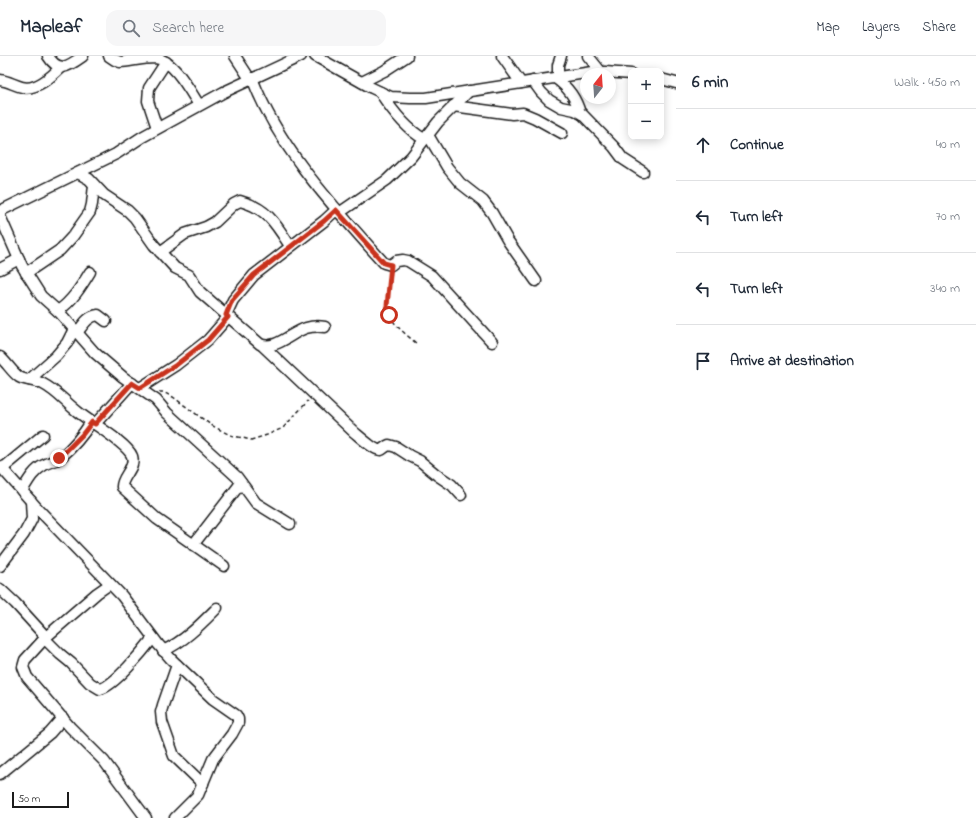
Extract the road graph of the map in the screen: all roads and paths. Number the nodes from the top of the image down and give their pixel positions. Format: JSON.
{"nodes":[{"id":1,"x":48,"y":56,"type":"edge"},
{"id":2,"x":83,"y":56,"type":"edge"},
{"id":3,"x":109,"y":56,"type":"edge"},
{"id":4,"x":236,"y":56,"type":"edge"},
{"id":5,"x":301,"y":56,"type":"edge"},
{"id":6,"x":315,"y":56,"type":"edge"},
{"id":7,"x":407,"y":56,"type":"edge"},
{"id":8,"x":502,"y":56,"type":"edge"},
{"id":9,"x":561,"y":56,"type":"edge"},
{"id":10,"x":588,"y":56,"type":"edge"},
{"id":11,"x":168,"y":61,"type":"edge"},
{"id":12,"x":61,"y":67,"type":"junction"},
{"id":13,"x":597,"y":68,"type":"edge"},
{"id":14,"x":616,"y":73,"type":"edge"},
{"id":15,"x":628,"y":74,"type":"edge"},
{"id":16,"x":580,"y":75,"type":"edge"},
{"id":17,"x":557,"y":78,"type":"junction"},
{"id":18,"x":251,"y":79,"type":"junction"},
{"id":19,"x":0,"y":80,"type":"edge"},
{"id":20,"x":664,"y":80,"type":"edge"},
{"id":21,"x":533,"y":81,"type":"junction"},
{"id":22,"x":362,"y":82,"type":"junction"},
{"id":23,"x":676,"y":82,"type":"edge"},
{"id":24,"x":521,"y":83,"type":"junction"},
{"id":25,"x":469,"y":91,"type":"junction"},
{"id":26,"x":380,"y":92,"type":"junction"},
{"id":27,"x":199,"y":105,"type":"junction"},
{"id":28,"x":454,"y":106,"type":"junction"},
{"id":29,"x":580,"y":113,"type":"junction"},
{"id":30,"x":157,"y":128,"type":"junction"},
{"id":31,"x":562,"y":133,"type":"dead end"},
{"id":32,"x":426,"y":137,"type":"junction"},
{"id":33,"x":643,"y":172,"type":"dead end"},
{"id":34,"x":78,"y":173,"type":"junction"},
{"id":35,"x":94,"y":185,"type":"junction"},
{"id":36,"x":0,"y":211,"type":"edge"},
{"id":37,"x":338,"y":212,"type":"junction"},
{"id":38,"x":0,"y":216,"type":"edge"},
{"id":39,"x":290,"y":246,"type":"junction"},
{"id":40,"x":160,"y":252,"type":"junction"},
{"id":41,"x":19,"y":258,"type":"junction"},
{"id":42,"x":391,"y":265,"type":"junction"},
{"id":43,"x":0,"y":268,"type":"edge"},
{"id":44,"x":90,"y":272,"type":"dead end"},
{"id":45,"x":26,"y":273,"type":"junction"},
{"id":46,"x":536,"y":280,"type":"dead end"},
{"id":47,"x":58,"y":311,"type":"junction"},
{"id":48,"x":227,"y":316,"type":"junction"},
{"id":49,"x":106,"y":321,"type":"dead end"},
{"id":50,"x":325,"y":327,"type":"dead end"},
{"id":51,"x":75,"y":331,"type":"junction"},
{"id":52,"x":492,"y":342,"type":"dead end"},
{"id":53,"x":417,"y":344,"type":"dead end"},
{"id":54,"x":263,"y":346,"type":"junction"},
{"id":55,"x":0,"y":357,"type":"edge"},
{"id":56,"x":29,"y":380,"type":"junction"},
{"id":57,"x":136,"y":385,"type":"junction"},
{"id":58,"x":315,"y":394,"type":"junction"},
{"id":59,"x":150,"y":396,"type":"junction"},
{"id":60,"x":93,"y":423,"type":"junction"},
{"id":61,"x":43,"y":435,"type":"dead end"},
{"id":62,"x":1,"y":468,"type":"edge"},
{"id":63,"x":241,"y":483,"type":"junction"},
{"id":64,"x":22,"y":491,"type":"junction"},
{"id":65,"x":461,"y":495,"type":"dead end"},
{"id":66,"x":31,"y":501,"type":"junction"},
{"id":67,"x":290,"y":524,"type":"dead end"},
{"id":68,"x":193,"y":545,"type":"junction"},
{"id":69,"x":0,"y":566,"type":"edge"},
{"id":70,"x":224,"y":566,"type":"dead end"},
{"id":71,"x":110,"y":584,"type":"junction"},
{"id":72,"x":0,"y":589,"type":"edge"},
{"id":73,"x":218,"y":608,"type":"dead end"},
{"id":74,"x":46,"y":638,"type":"junction"},
{"id":75,"x":153,"y":638,"type":"junction"},
{"id":76,"x":163,"y":651,"type":"junction"},
{"id":77,"x":177,"y":665,"type":"junction"},
{"id":78,"x":62,"y":718,"type":"junction"},
{"id":79,"x":0,"y":774,"type":"edge"},
{"id":80,"x":203,"y":784,"type":"junction"},
{"id":81,"x":146,"y":818,"type":"edge"},
{"id":82,"x":175,"y":818,"type":"edge"}],
"edges":[{"from":1,"to":12,"type":"street"},
{"from":2,"to":12,"type":"street"},
{"from":3,"to":11,"type":"street"},
{"from":4,"to":18,"type":"street"},
{"from":5,"to":18,"type":"street"},
{"from":6,"to":22,"type":"street"},
{"from":7,"to":22,"type":"street"},
{"from":8,"to":24,"type":"street"},
{"from":9,"to":17,"type":"street"},
{"from":10,"to":13,"type":"street"},
{"from":11,"to":27,"type":"street"},
{"from":11,"to":30,"type":"street"},
{"from":12,"to":19,"type":"street"},
{"from":14,"to":15,"type":"street"},
{"from":16,"to":17,"type":"street"},
{"from":17,"to":21,"type":"street"},
{"from":17,"to":29,"type":"street"},
{"from":18,"to":27,"type":"street"},
{"from":18,"to":37,"type":"street"},
{"from":20,"to":23,"type":"street"},
{"from":21,"to":24,"type":"street"},
{"from":21,"to":29,"type":"street"},
{"from":22,"to":26,"type":"street"},
{"from":24,"to":25,"type":"street"},
{"from":25,"to":26,"type":"street"},
{"from":25,"to":28,"type":"street"},
{"from":26,"to":32,"type":"street"},
{"from":27,"to":30,"type":"street"},
{"from":28,"to":31,"type":"street"},
{"from":28,"to":32,"type":"street"},
{"from":29,"to":33,"type":"street"},
{"from":30,"to":34,"type":"street"},
{"from":32,"to":37,"type":"street"},
{"from":32,"to":46,"type":"street"},
{"from":34,"to":35,"type":"street"},
{"from":34,"to":36,"type":"street"},
{"from":35,"to":40,"type":"street"},
{"from":35,"to":45,"type":"street"},
{"from":37,"to":39,"type":"street"},
{"from":37,"to":42,"type":"street"},
{"from":38,"to":41,"type":"street"},
{"from":39,"to":40,"type":"street"},
{"from":39,"to":48,"type":"street"},
{"from":40,"to":48,"type":"street"},
{"from":41,"to":43,"type":"street"},
{"from":41,"to":45,"type":"street"},
{"from":42,"to":52,"type":"street"},
{"from":42,"to":53,"type":"path"},
{"from":44,"to":47,"type":"street"},
{"from":45,"to":47,"type":"street"},
{"from":47,"to":51,"type":"street"},
{"from":48,"to":54,"type":"street"},
{"from":48,"to":57,"type":"street"},
{"from":49,"to":51,"type":"street"},
{"from":50,"to":54,"type":"street"},
{"from":51,"to":56,"type":"street"},
{"from":51,"to":57,"type":"street"},
{"from":54,"to":58,"type":"street"},
{"from":55,"to":56,"type":"street"},
{"from":56,"to":60,"type":"street"},
{"from":57,"to":59,"type":"street"},
{"from":57,"to":60,"type":"street"},
{"from":58,"to":59,"type":"path"},
{"from":58,"to":65,"type":"street"},
{"from":59,"to":63,"type":"street"},
{"from":60,"to":64,"type":"street"},
{"from":60,"to":68,"type":"street"},
{"from":61,"to":62,"type":"street"},
{"from":62,"to":64,"type":"street"},
{"from":63,"to":67,"type":"street"},
{"from":63,"to":68,"type":"street"},
{"from":64,"to":66,"type":"street"},
{"from":66,"to":69,"type":"street"},
{"from":66,"to":71,"type":"street"},
{"from":68,"to":70,"type":"street"},
{"from":71,"to":74,"type":"street"},
{"from":71,"to":75,"type":"street"},
{"from":72,"to":74,"type":"street"},
{"from":73,"to":76,"type":"street"},
{"from":74,"to":75,"type":"street"},
{"from":74,"to":78,"type":"street"},
{"from":75,"to":76,"type":"street"},
{"from":76,"to":77,"type":"street"},
{"from":77,"to":80,"type":"street"},
{"from":77,"to":80,"type":"street"},
{"from":78,"to":79,"type":"street"},
{"from":78,"to":81,"type":"street"},
{"from":80,"to":82,"type":"street"}]}
